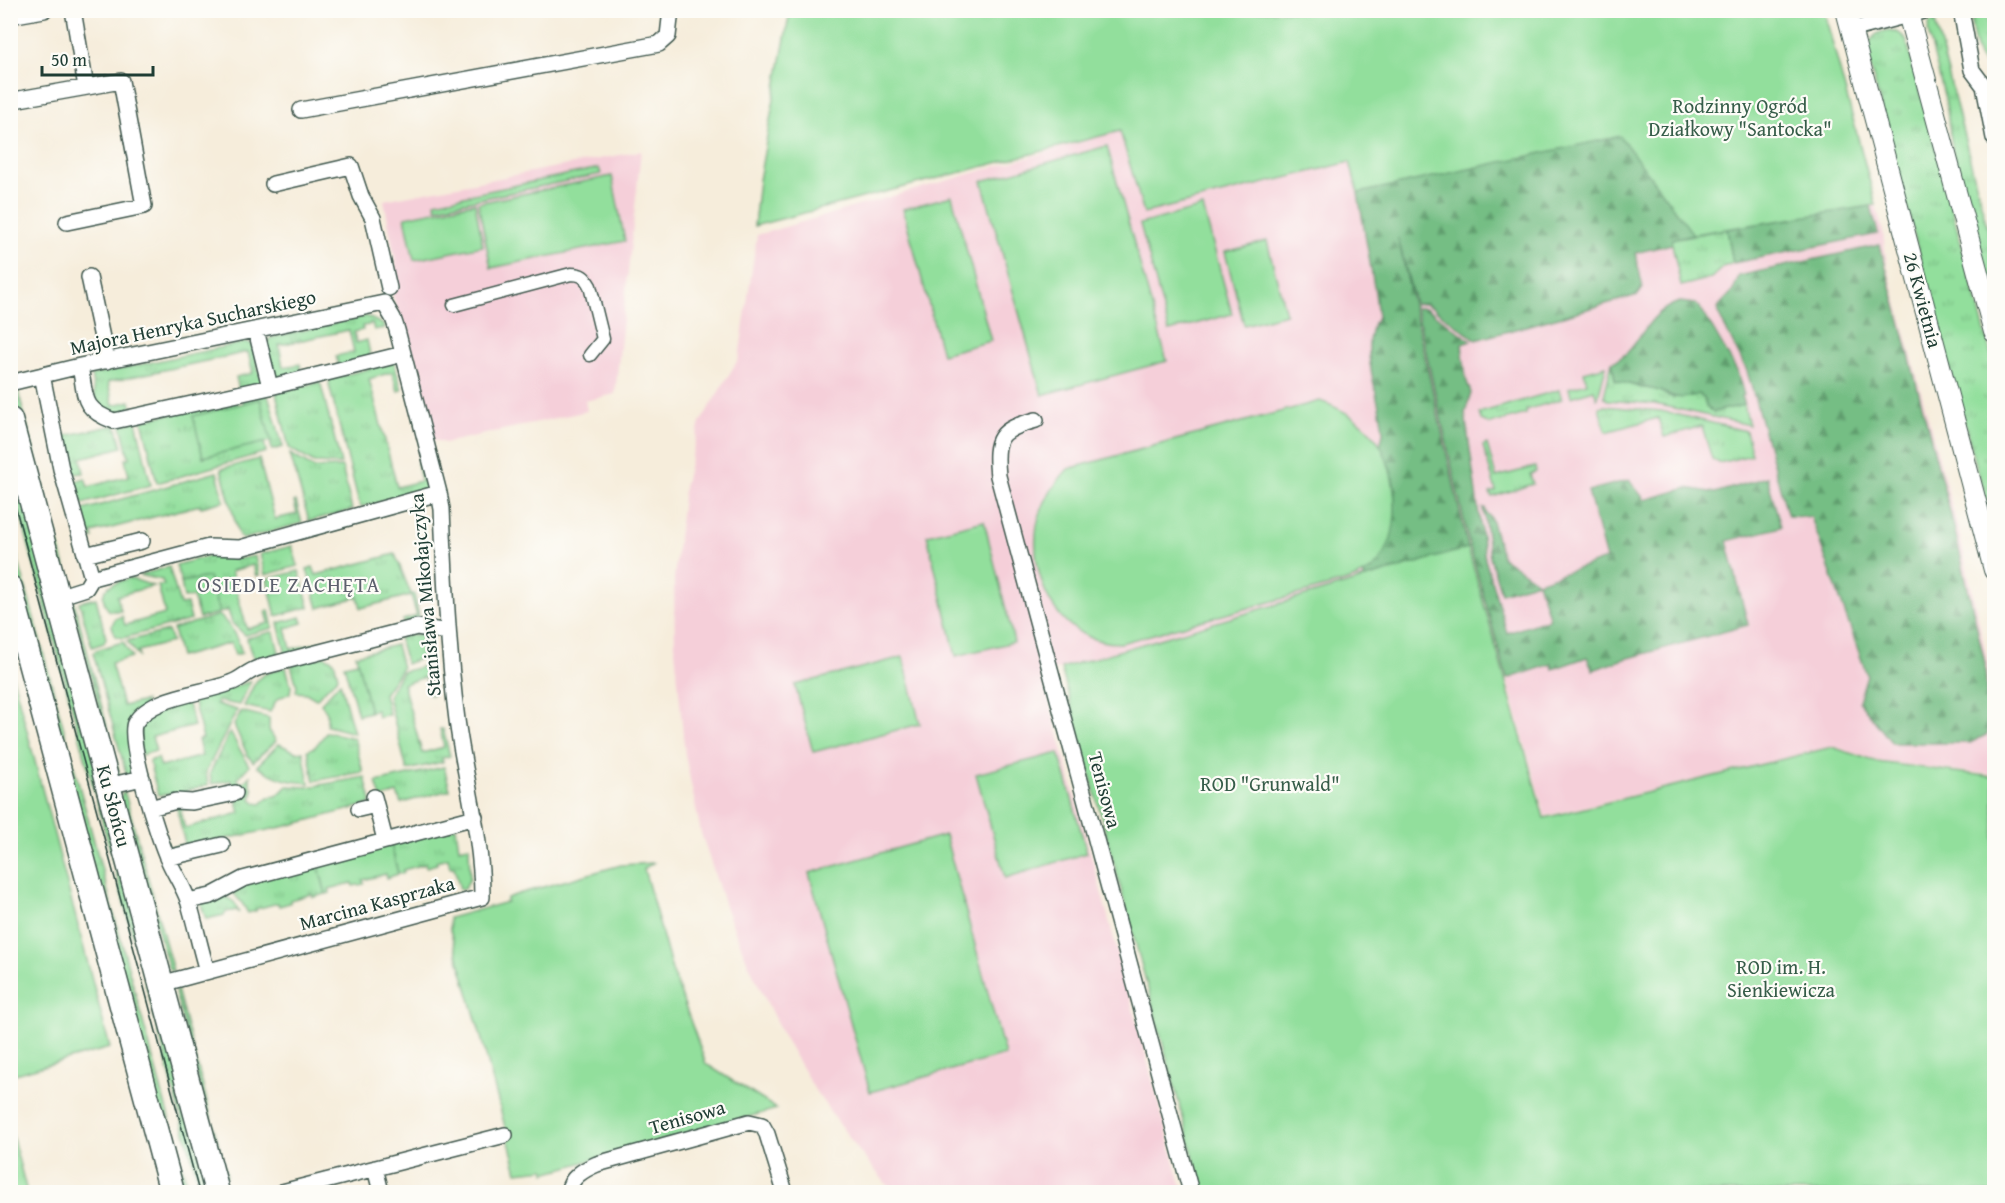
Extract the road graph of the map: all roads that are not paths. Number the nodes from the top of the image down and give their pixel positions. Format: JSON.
{"nodes":[{"id":1,"x":44,"y":10,"type":"edge"},
{"id":2,"x":73,"y":10,"type":"edge"},
{"id":3,"x":671,"y":10,"type":"edge"},
{"id":4,"x":1846,"y":10,"type":"edge"},
{"id":5,"x":1961,"y":10,"type":"edge"},
{"id":6,"x":1914,"y":12,"type":"edge"},
{"id":7,"x":10,"y":16,"type":"edge"},
{"id":8,"x":1851,"y":30,"type":"junction"},
{"id":9,"x":1989,"y":85,"type":"edge"},
{"id":10,"x":86,"y":87,"type":"junction"},
{"id":11,"x":14,"y":100,"type":"dead end"},
{"id":12,"x":301,"y":110,"type":"dead end"},
{"id":13,"x":1995,"y":138,"type":"edge"},
{"id":14,"x":273,"y":184,"type":"dead end"},
{"id":15,"x":67,"y":222,"type":"dead end"},
{"id":16,"x":89,"y":277,"type":"dead end"},
{"id":17,"x":389,"y":288,"type":"dead end"},
{"id":18,"x":384,"y":303,"type":"joint"},
{"id":19,"x":454,"y":304,"type":"dead end"},
{"id":20,"x":256,"y":330,"type":"junction"},
{"id":21,"x":1995,"y":332,"type":"edge"},
{"id":22,"x":403,"y":354,"type":"junction"},
{"id":23,"x":590,"y":355,"type":"dead end"},
{"id":24,"x":107,"y":361,"type":"junction"},
{"id":25,"x":80,"y":366,"type":"junction"},
{"id":26,"x":42,"y":375,"type":"junction"},
{"id":27,"x":10,"y":383,"type":"edge"},
{"id":28,"x":270,"y":387,"type":"junction"},
{"id":29,"x":10,"y":420,"type":"edge"},
{"id":30,"x":1036,"y":420,"type":"dead end"},
{"id":31,"x":439,"y":493,"type":"junction"},
{"id":32,"x":142,"y":540,"type":"dead end"},
{"id":33,"x":85,"y":555,"type":"junction"},
{"id":34,"x":1995,"y":570,"type":"edge"},
{"id":35,"x":92,"y":578,"type":"junction"},
{"id":36,"x":10,"y":588,"type":"edge"},
{"id":37,"x":58,"y":597,"type":"junction"},
{"id":38,"x":448,"y":632,"type":"junction"},
{"id":39,"x":142,"y":778,"type":"junction"},
{"id":40,"x":108,"y":786,"type":"junction"},
{"id":41,"x":235,"y":793,"type":"dead end"},
{"id":42,"x":150,"y":808,"type":"junction"},
{"id":43,"x":358,"y":809,"type":"dead end"},
{"id":44,"x":475,"y":817,"type":"junction"},
{"id":45,"x":384,"y":840,"type":"junction"},
{"id":46,"x":222,"y":845,"type":"dead end"},
{"id":47,"x":167,"y":858,"type":"junction"},
{"id":48,"x":188,"y":901,"type":"junction"},
{"id":49,"x":207,"y":971,"type":"junction"},
{"id":50,"x":161,"y":984,"type":"junction"},
{"id":51,"x":505,"y":1135,"type":"dead end"},
{"id":52,"x":375,"y":1168,"type":"junction"},
{"id":53,"x":172,"y":1192,"type":"edge"},
{"id":54,"x":217,"y":1192,"type":"edge"},
{"id":55,"x":282,"y":1192,"type":"edge"},
{"id":56,"x":381,"y":1192,"type":"edge"},
{"id":57,"x":568,"y":1192,"type":"edge"},
{"id":58,"x":785,"y":1192,"type":"edge"},
{"id":59,"x":1191,"y":1192,"type":"edge"}],
"edges":[{"from":1,"to":7,"type":"street"},
{"from":2,"to":10,"type":"street"},
{"from":3,"to":12,"type":"street"},
{"from":4,"to":8,"type":"street","name":"26 Kwietnia"},
{"from":5,"to":9,"type":"street"},
{"from":6,"to":8,"type":"street"},
{"from":6,"to":21,"type":"street"},
{"from":8,"to":34,"type":"street","name":"26 Kwietnia"},
{"from":9,"to":13,"type":"street"},
{"from":10,"to":11,"type":"street"},
{"from":10,"to":15,"type":"street"},
{"from":14,"to":17,"type":"street"},
{"from":16,"to":24,"type":"street"},
{"from":18,"to":20,"type":"street","name":"Majora Henryka Sucharskiego"},
{"from":18,"to":22,"type":"street","name":"Stanisława Mikołajczyka"},
{"from":19,"to":23,"type":"street"},
{"from":20,"to":24,"type":"street","name":"Majora Henryka Sucharskiego"},
{"from":20,"to":28,"type":"street"},
{"from":22,"to":28,"type":"street"},
{"from":22,"to":31,"type":"street","name":"Stanisława Mikołajczyka"},
{"from":24,"to":25,"type":"street","name":"Majora Henryka Sucharskiego"},
{"from":25,"to":26,"type":"street","name":"Majora Henryka Sucharskiego"},
{"from":25,"to":28,"type":"street"},
{"from":26,"to":27,"type":"street","name":"Majora Henryka Sucharskiego"},
{"from":26,"to":33,"type":"street"},
{"from":29,"to":37,"type":"main road","name":"Ku Słońcu"},
{"from":30,"to":59,"type":"street","name":"Tenisowa"},
{"from":31,"to":35,"type":"street"},
{"from":31,"to":38,"type":"street","name":"Stanisława Mikołajczyka"},
{"from":32,"to":33,"type":"street"},
{"from":33,"to":35,"type":"street"},
{"from":35,"to":37,"type":"street"},
{"from":36,"to":53,"type":"main road"},
{"from":37,"to":40,"type":"main road","name":"Ku Słońcu"},
{"from":38,"to":39,"type":"street","name":"Ku Słońcu"},
{"from":38,"to":44,"type":"street","name":"Stanisława Mikołajczyka"},
{"from":39,"to":40,"type":"street"},
{"from":39,"to":42,"type":"street"},
{"from":40,"to":50,"type":"main road","name":"Ku Słońcu"},
{"from":41,"to":42,"type":"street"},
{"from":42,"to":47,"type":"street"},
{"from":43,"to":45,"type":"street"},
{"from":44,"to":45,"type":"street"},
{"from":44,"to":49,"type":"street","name":"Marcina Kasprzaka"},
{"from":45,"to":48,"type":"street"},
{"from":46,"to":47,"type":"street"},
{"from":47,"to":48,"type":"street"},
{"from":48,"to":49,"type":"street"},
{"from":49,"to":50,"type":"street","name":"Marcina Kasprzaka"},
{"from":50,"to":54,"type":"main road","name":"Ku Słońcu"},
{"from":51,"to":52,"type":"street"},
{"from":52,"to":55,"type":"street"},
{"from":52,"to":56,"type":"street"},
{"from":57,"to":58,"type":"street","name":"Tenisowa"}]}
